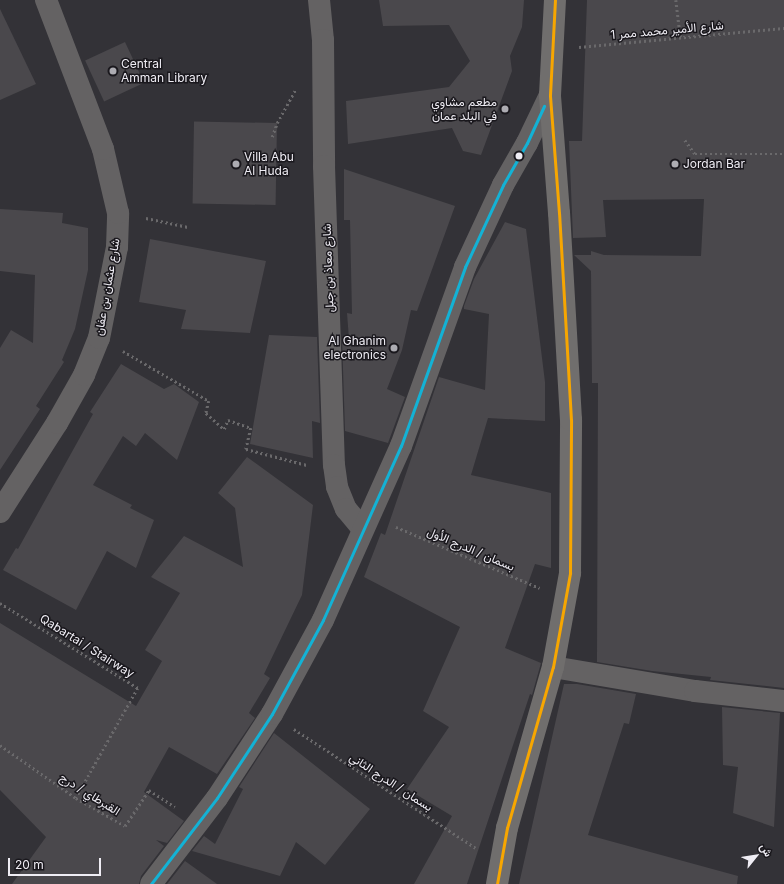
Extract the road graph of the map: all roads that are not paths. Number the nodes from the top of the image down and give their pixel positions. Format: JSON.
{"nodes":[{"id":1,"x":46,"y":0,"type":"edge"},
{"id":2,"x":318,"y":0,"type":"edge"},
{"id":3,"x":555,"y":0,"type":"edge"},
{"id":4,"x":550,"y":95,"type":"junction"},
{"id":5,"x":0,"y":512,"type":"edge"},
{"id":6,"x":366,"y":522,"type":"junction"},
{"id":7,"x":553,"y":667,"type":"junction"},
{"id":8,"x":784,"y":701,"type":"edge"},
{"id":9,"x":499,"y":874,"type":"edge"},
{"id":10,"x":151,"y":884,"type":"edge"}],
"edges":[{"from":1,"to":5,"type":"street","name":"شارع عثمان بن عفان"},
{"from":2,"to":6,"type":"street","name":"شارع معاذ بن جبل"},
{"from":3,"to":4,"type":"main road"},
{"from":4,"to":6,"type":"street"},
{"from":4,"to":7,"type":"main road"},
{"from":6,"to":10,"type":"street"},
{"from":7,"to":8,"type":"street"},
{"from":7,"to":9,"type":"main road"}]}
